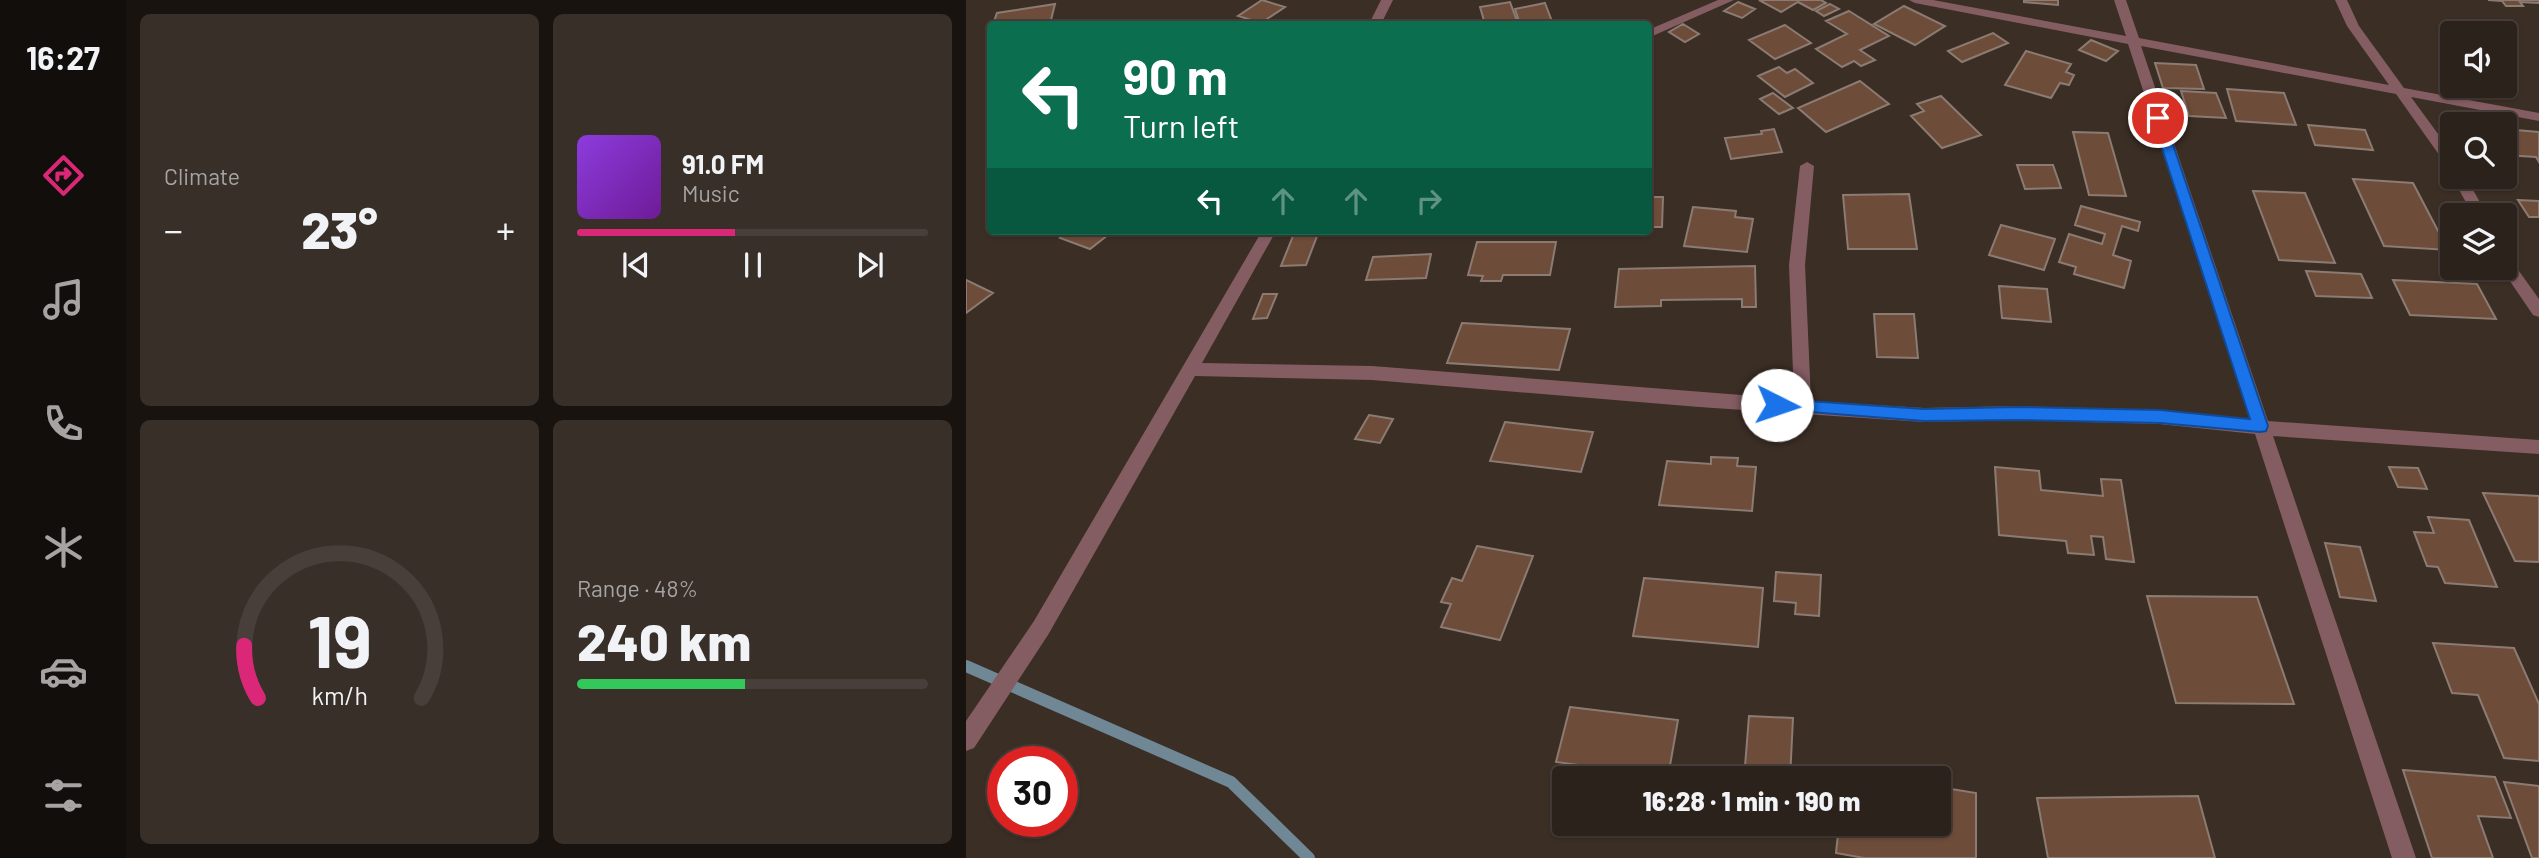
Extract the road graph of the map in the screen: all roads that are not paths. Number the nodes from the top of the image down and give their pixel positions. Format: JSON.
{"nodes":[{"id":1,"x":1387,"y":0,"type":"edge"},
{"id":2,"x":1728,"y":0,"type":"edge"},
{"id":3,"x":1914,"y":0,"type":"edge"},
{"id":4,"x":2120,"y":0,"type":"edge"},
{"id":5,"x":2341,"y":0,"type":"edge"},
{"id":6,"x":1376,"y":21,"type":"edge"},
{"id":7,"x":1652,"y":33,"type":"edge"},
{"id":8,"x":2133,"y":42,"type":"junction"},
{"id":9,"x":2402,"y":91,"type":"junction"},
{"id":10,"x":2539,"y":117,"type":"edge"},
{"id":11,"x":2440,"y":146,"type":"edge"},
{"id":12,"x":1807,"y":166,"type":"dead end"},
{"id":13,"x":1267,"y":235,"type":"edge"},
{"id":14,"x":2517,"y":280,"type":"edge"},
{"id":15,"x":2539,"y":312,"type":"edge"},
{"id":16,"x":1189,"y":369,"type":"junction"},
{"id":17,"x":1803,"y":407,"type":"junction"},
{"id":18,"x":2260,"y":426,"type":"junction"},
{"id":19,"x":2539,"y":447,"type":"edge"},
{"id":20,"x":967,"y":738,"type":"edge"},
{"id":21,"x":2404,"y":858,"type":"edge"}],
"edges":[{"from":1,"to":6,"type":"street"},
{"from":2,"to":7,"type":"street"},
{"from":3,"to":8,"type":"street"},
{"from":4,"to":8,"type":"street"},
{"from":5,"to":9,"type":"street"},
{"from":8,"to":9,"type":"street"},
{"from":8,"to":18,"type":"street"},
{"from":9,"to":10,"type":"street"},
{"from":9,"to":11,"type":"street"},
{"from":12,"to":17,"type":"street"},
{"from":13,"to":16,"type":"street"},
{"from":14,"to":15,"type":"street"},
{"from":16,"to":17,"type":"street"},
{"from":16,"to":20,"type":"street"},
{"from":17,"to":18,"type":"street"},
{"from":18,"to":19,"type":"street"},
{"from":18,"to":21,"type":"street"}]}
